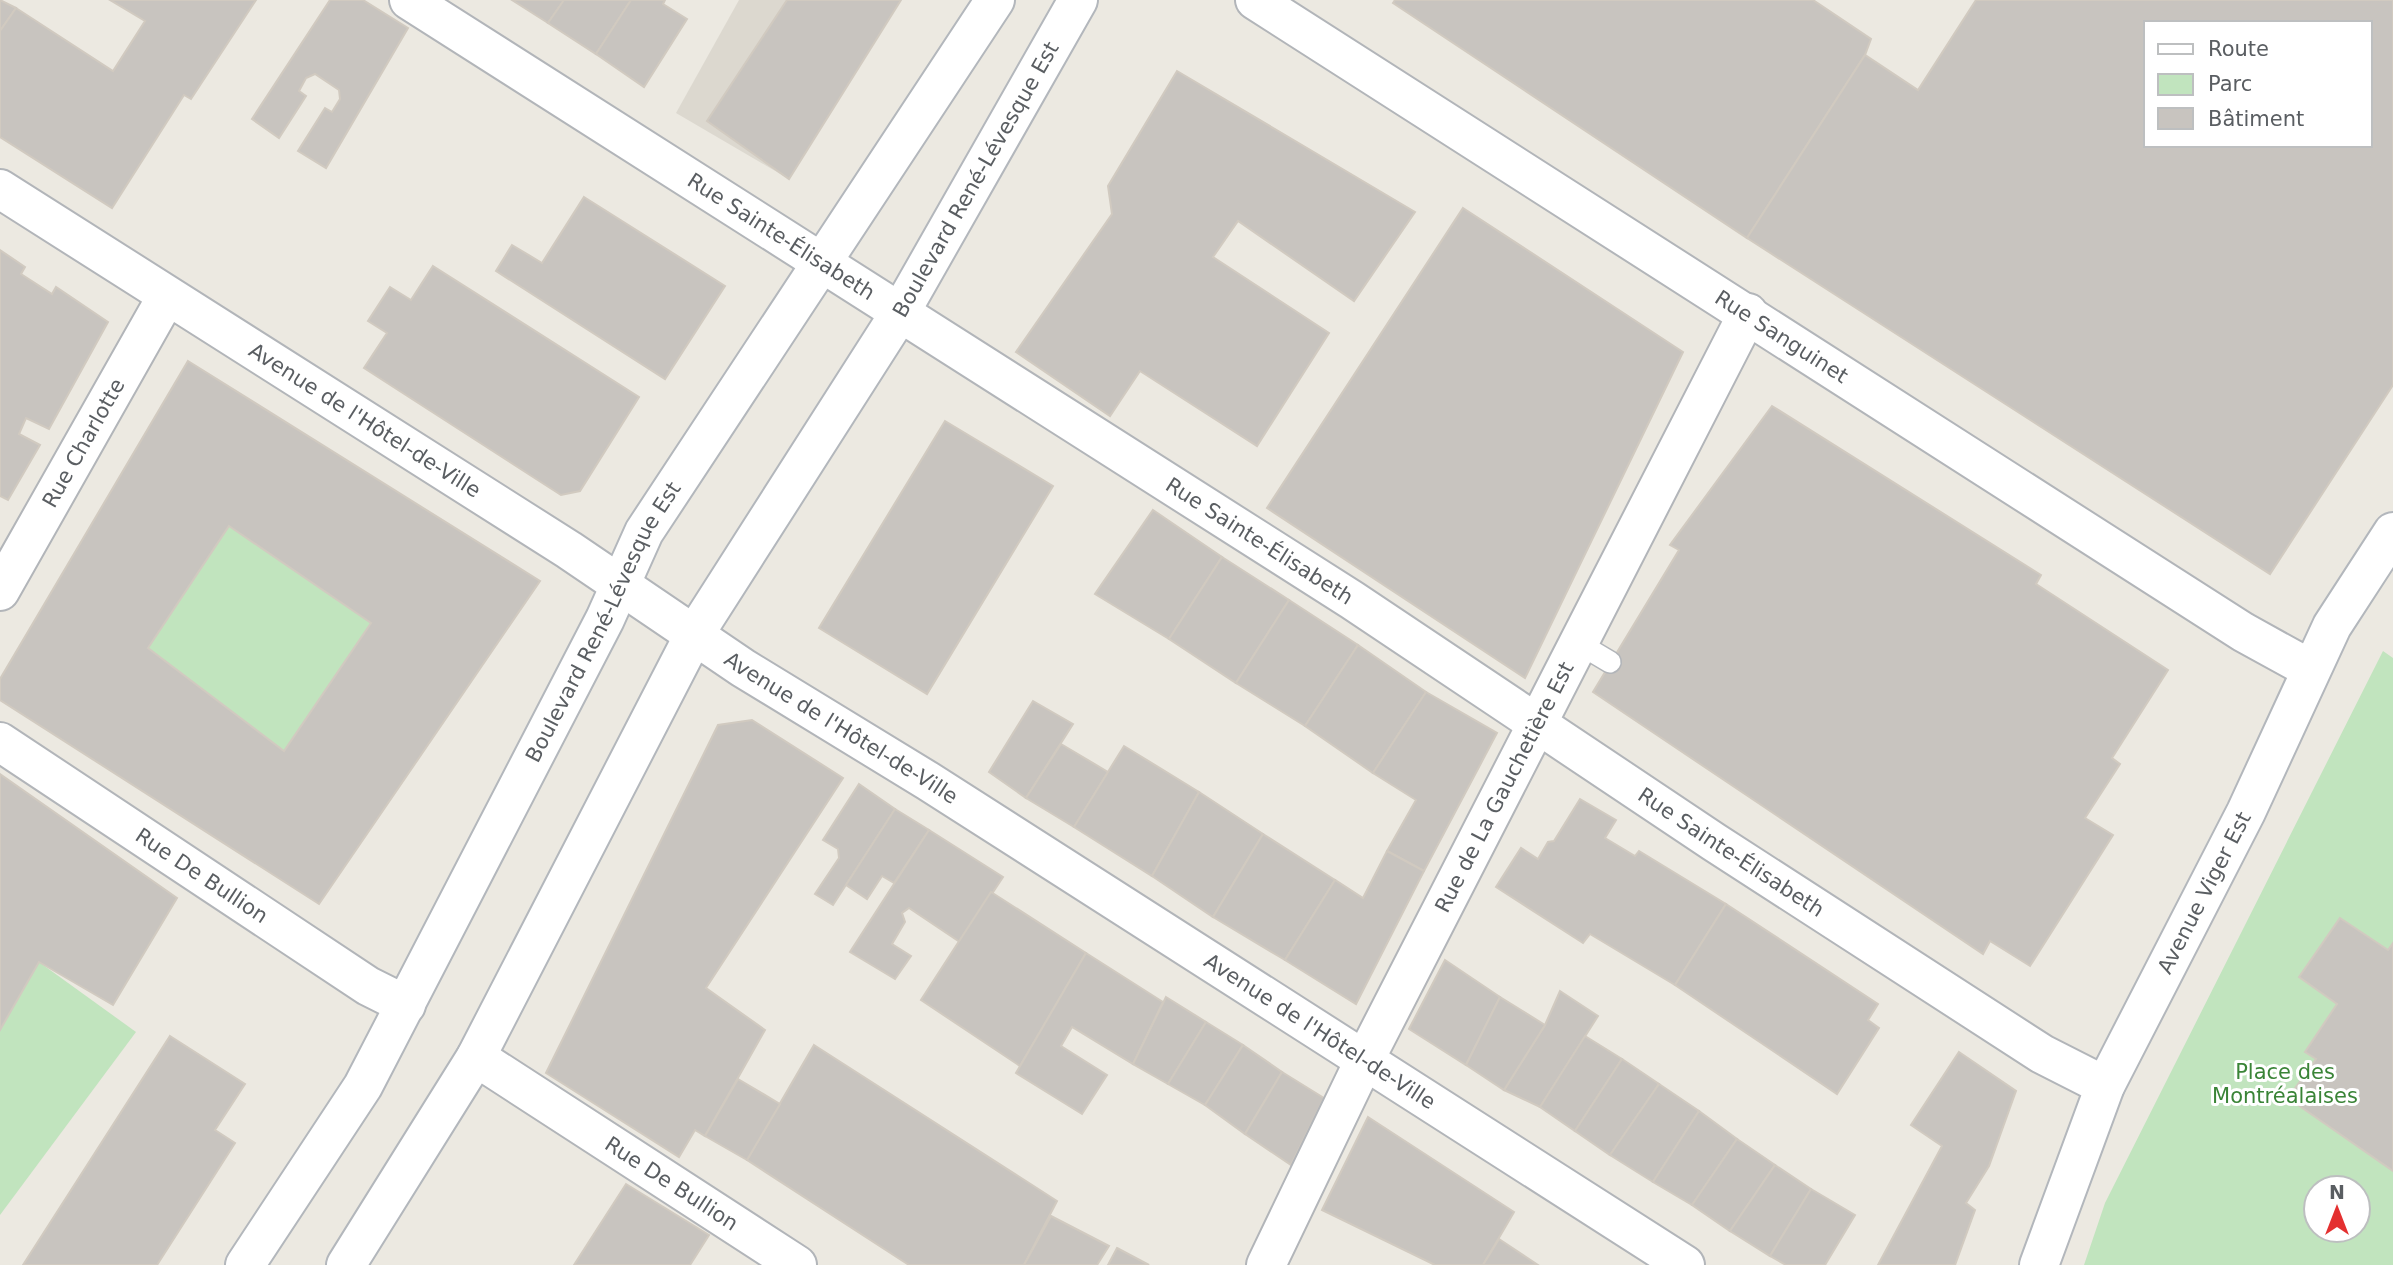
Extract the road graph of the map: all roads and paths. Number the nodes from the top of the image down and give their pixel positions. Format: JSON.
{"nodes":[{"id":1,"x":409,"y":0,"type":"edge"},
{"id":2,"x":995,"y":0,"type":"edge"},
{"id":3,"x":1079,"y":0,"type":"edge"},
{"id":4,"x":1255,"y":0,"type":"edge"},
{"id":5,"x":0,"y":189,"type":"edge"},
{"id":6,"x":824,"y":262,"type":"junction"},
{"id":7,"x":167,"y":296,"type":"junction"},
{"id":8,"x":901,"y":311,"type":"junction"},
{"id":9,"x":1748,"y":313,"type":"junction"},
{"id":10,"x":2393,"y":532,"type":"edge"},
{"id":11,"x":620,"y":584,"type":"junction"},
{"id":12,"x":0,"y":591,"type":"edge"},
{"id":13,"x":694,"y":635,"type":"junction"},
{"id":14,"x":1578,"y":643,"type":"junction"},
{"id":15,"x":1610,"y":662,"type":"dead end"},
{"id":16,"x":2310,"y":669,"type":"junction"},
{"id":17,"x":1538,"y":723,"type":"junction"},
{"id":18,"x":0,"y":742,"type":"edge"},
{"id":19,"x":406,"y":1005,"type":"junction"},
{"id":20,"x":476,"y":1057,"type":"junction"},
{"id":21,"x":1365,"y":1059,"type":"junction"},
{"id":22,"x":2105,"y":1086,"type":"junction"},
{"id":23,"x":245,"y":1265,"type":"edge"},
{"id":24,"x":346,"y":1265,"type":"edge"},
{"id":25,"x":797,"y":1265,"type":"edge"},
{"id":26,"x":1266,"y":1265,"type":"edge"},
{"id":27,"x":1685,"y":1265,"type":"edge"},
{"id":28,"x":2039,"y":1265,"type":"edge"}],
"edges":[{"from":1,"to":6,"type":"street","name":"Rue Sainte-Élisabeth"},
{"from":2,"to":6,"type":"street","name":"Boulevard René-Lévesque Est"},
{"from":3,"to":8,"type":"street","name":"Boulevard René-Lévesque Est"},
{"from":4,"to":9,"type":"street","name":"Rue Sanguinet"},
{"from":5,"to":7,"type":"street","name":"Avenue de l'Hôtel-de-Ville"},
{"from":6,"to":8,"type":"street","name":"Rue Sainte-Élisabeth"},
{"from":6,"to":11,"type":"street","name":"Boulevard René-Lévesque Est"},
{"from":7,"to":11,"type":"street","name":"Avenue de l'Hôtel-de-Ville"},
{"from":7,"to":12,"type":"street","name":"Rue Charlotte"},
{"from":8,"to":13,"type":"street","name":"Boulevard René-Lévesque Est"},
{"from":8,"to":17,"type":"street","name":"Rue Sainte-Élisabeth"},
{"from":9,"to":14,"type":"street","name":"Rue de La Gauchetière Est"},
{"from":9,"to":16,"type":"street","name":"Rue Sanguinet"},
{"from":10,"to":16,"type":"street","name":"Avenue Viger Est"},
{"from":11,"to":13,"type":"street","name":"Avenue de l'Hôtel-de-Ville"},
{"from":11,"to":19,"type":"street","name":"Boulevard René-Lévesque Est"},
{"from":13,"to":20,"type":"street","name":"Boulevard René-Lévesque Est"},
{"from":13,"to":21,"type":"street","name":"Avenue de l'Hôtel-de-Ville"},
{"from":14,"to":15,"type":"lane"},
{"from":14,"to":17,"type":"street","name":"Rue de La Gauchetière Est"},
{"from":16,"to":22,"type":"street","name":"Avenue Viger Est"},
{"from":17,"to":21,"type":"street","name":"Rue de La Gauchetière Est"},
{"from":17,"to":22,"type":"street","name":"Rue Sainte-Élisabeth"},
{"from":18,"to":19,"type":"street","name":"Rue De Bullion"},
{"from":19,"to":23,"type":"street","name":"Boulevard René-Lévesque Est"},
{"from":20,"to":24,"type":"street","name":"Boulevard René-Lévesque Est"},
{"from":20,"to":25,"type":"street","name":"Rue De Bullion"},
{"from":21,"to":26,"type":"street","name":"Rue de La Gauchetière Est"},
{"from":21,"to":27,"type":"street","name":"Avenue de l'Hôtel-de-Ville"},
{"from":22,"to":28,"type":"street","name":"Avenue Viger Est"}]}
